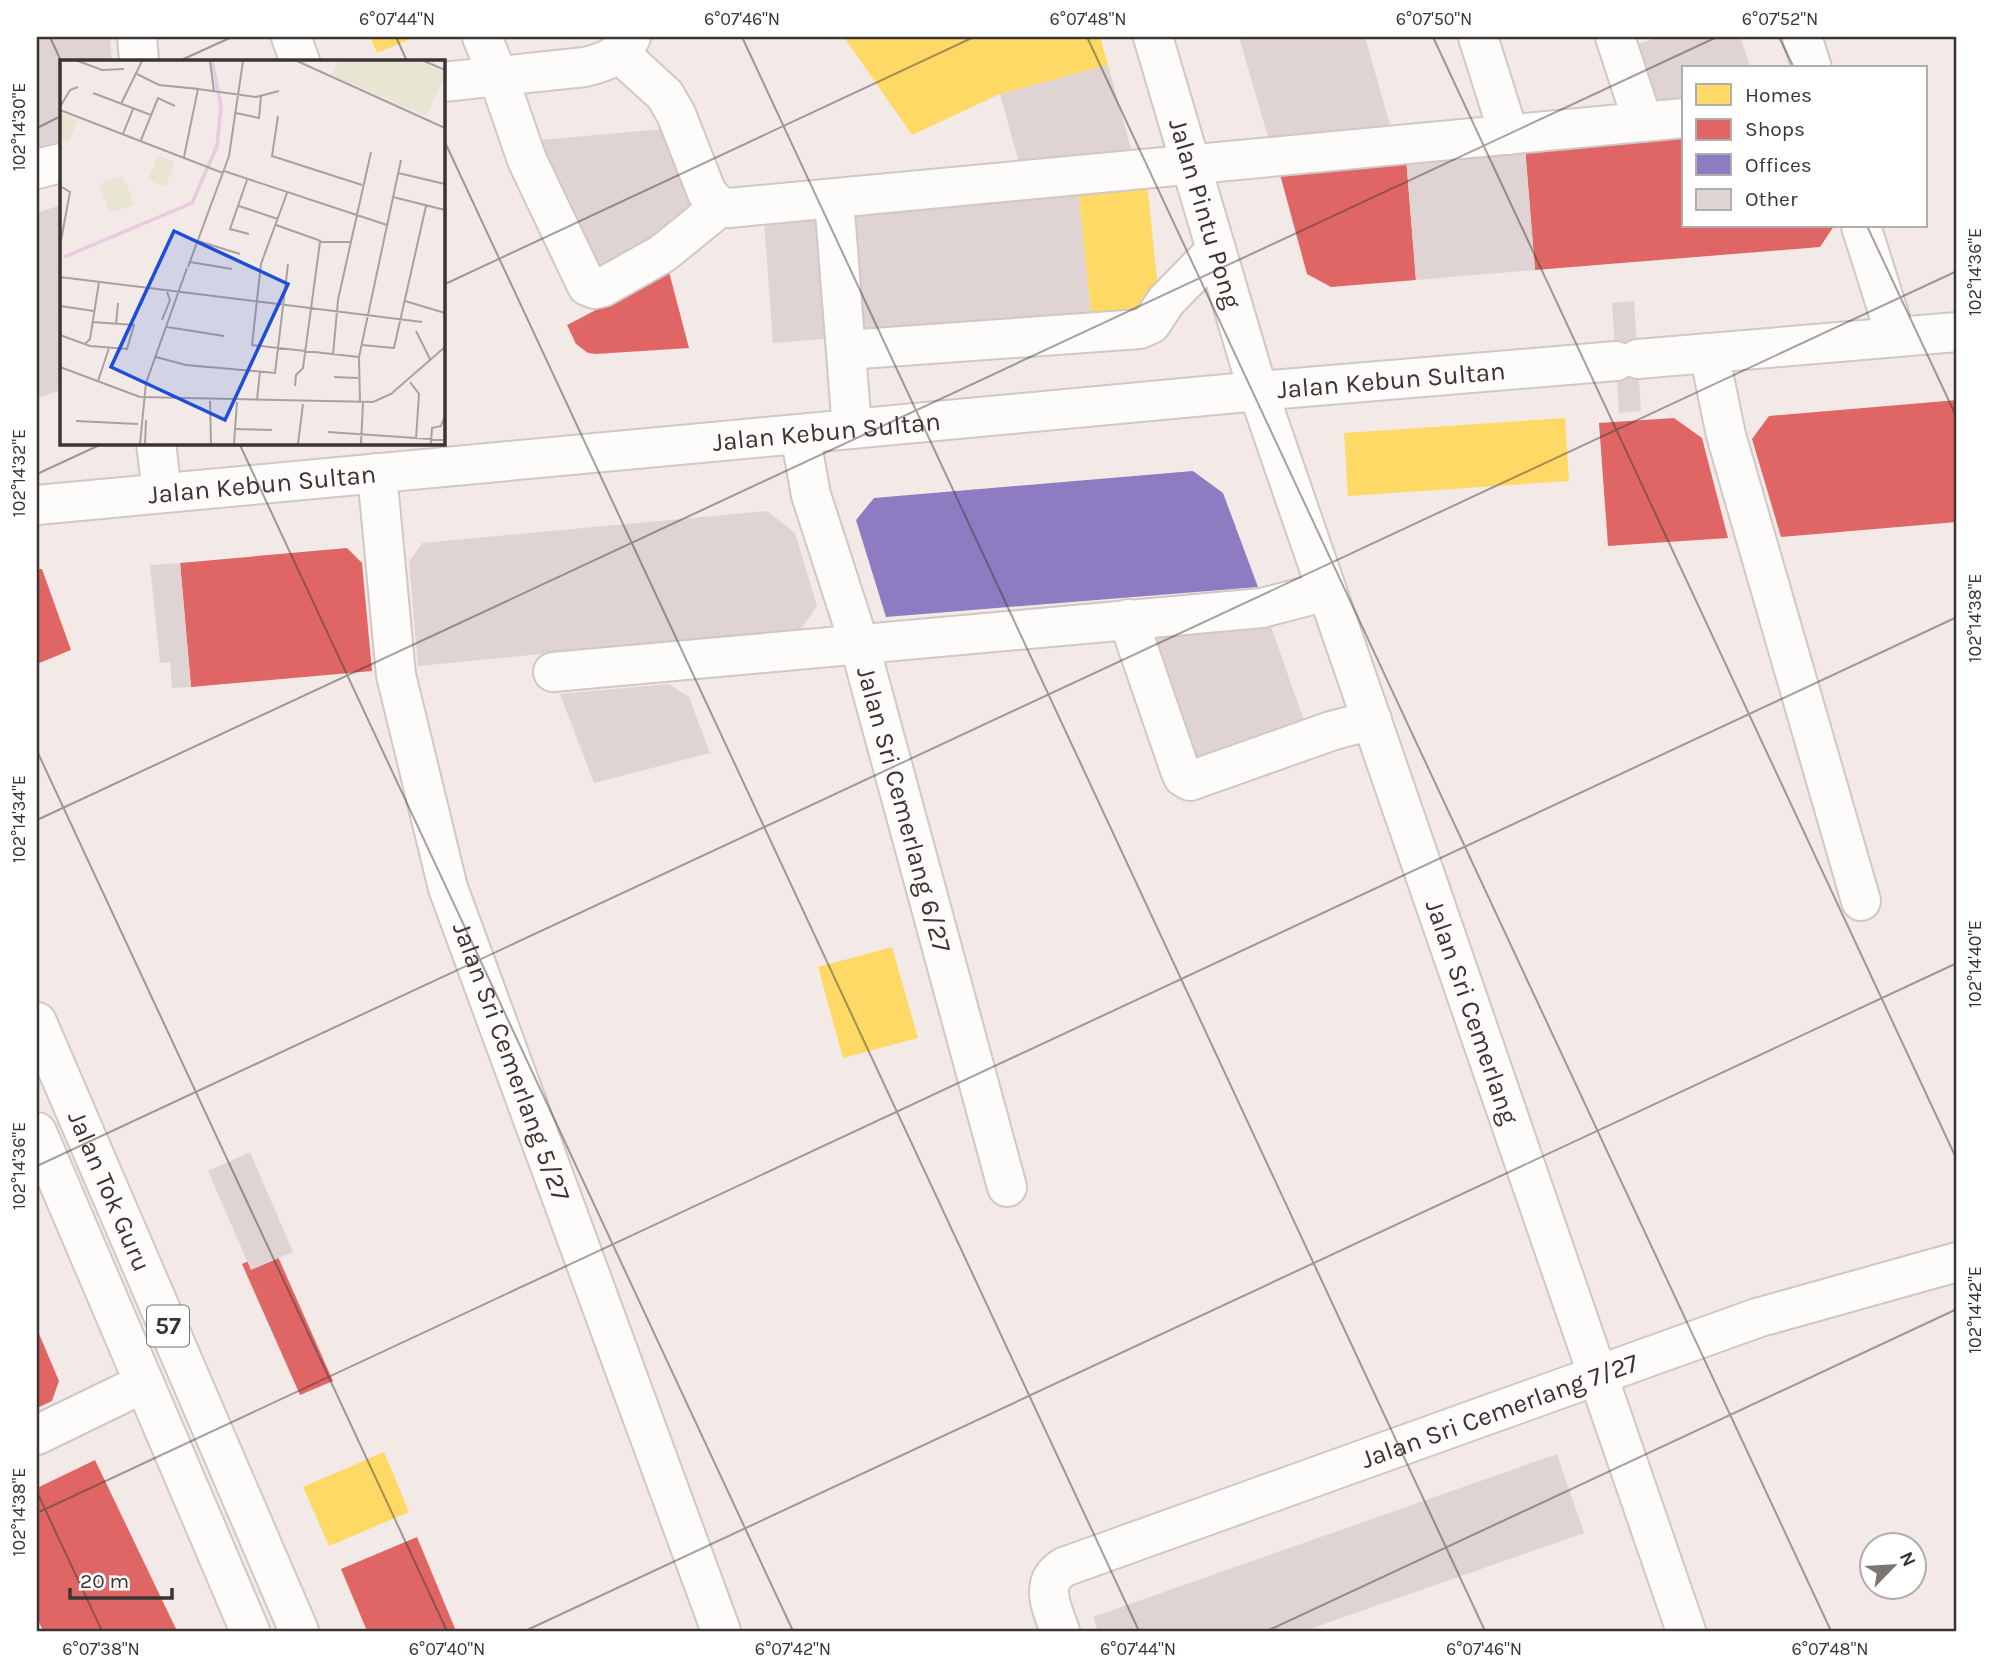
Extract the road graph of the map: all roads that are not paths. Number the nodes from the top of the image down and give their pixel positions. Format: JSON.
{"nodes":[{"id":1,"x":137,"y":37,"type":"edge"},
{"id":2,"x":290,"y":37,"type":"edge"},
{"id":3,"x":482,"y":37,"type":"edge"},
{"id":4,"x":1153,"y":37,"type":"edge"},
{"id":5,"x":1478,"y":37,"type":"edge"},
{"id":6,"x":1615,"y":37,"type":"edge"},
{"id":7,"x":1802,"y":37,"type":"edge"},
{"id":8,"x":625,"y":45,"type":"edge"},
{"id":9,"x":139,"y":60,"type":"edge"},
{"id":10,"x":300,"y":60,"type":"edge"},
{"id":11,"x":1811,"y":66,"type":"edge"},
{"id":12,"x":498,"y":76,"type":"junction"},
{"id":13,"x":444,"y":82,"type":"edge"},
{"id":14,"x":1682,"y":118,"type":"edge"},
{"id":15,"x":1643,"y":122,"type":"junction"},
{"id":16,"x":1509,"y":135,"type":"junction"},
{"id":17,"x":60,"y":163,"type":"edge"},
{"id":18,"x":1191,"y":165,"type":"junction"},
{"id":19,"x":37,"y":169,"type":"edge"},
{"id":20,"x":834,"y":199,"type":"junction"},
{"id":21,"x":720,"y":207,"type":"junction"},
{"id":22,"x":1862,"y":228,"type":"edge"},
{"id":23,"x":1216,"y":250,"type":"junction"},
{"id":24,"x":1957,"y":332,"type":"edge"},
{"id":25,"x":1896,"y":337,"type":"junction"},
{"id":26,"x":846,"y":350,"type":"junction"},
{"id":27,"x":1709,"y":353,"type":"junction"},
{"id":28,"x":1258,"y":391,"type":"junction"},
{"id":29,"x":852,"y":429,"type":"junction"},
{"id":30,"x":800,"y":434,"type":"junction"},
{"id":31,"x":156,"y":444,"type":"edge"},
{"id":32,"x":377,"y":473,"type":"junction"},
{"id":33,"x":162,"y":493,"type":"junction"},
{"id":34,"x":37,"y":505,"type":"edge"},
{"id":35,"x":1327,"y":591,"type":"junction"},
{"id":36,"x":1128,"y":620,"type":"junction"},
{"id":37,"x":859,"y":643,"type":"junction"},
{"id":38,"x":552,"y":672,"type":"dead end"},
{"id":39,"x":1372,"y":720,"type":"junction"},
{"id":40,"x":1861,"y":901,"type":"dead end"},
{"id":41,"x":37,"y":1022,"type":"edge"},
{"id":42,"x":37,"y":1132,"type":"edge"},
{"id":43,"x":1007,"y":1187,"type":"dead end"},
{"id":44,"x":1957,"y":1262,"type":"edge"},
{"id":45,"x":1598,"y":1375,"type":"junction"},
{"id":46,"x":144,"y":1384,"type":"junction"},
{"id":47,"x":37,"y":1435,"type":"edge"},
{"id":48,"x":250,"y":1631,"type":"edge"},
{"id":49,"x":299,"y":1631,"type":"edge"},
{"id":50,"x":721,"y":1631,"type":"edge"},
{"id":51,"x":1060,"y":1631,"type":"edge"},
{"id":52,"x":1686,"y":1631,"type":"edge"}],
"edges":[{"from":1,"to":9,"type":"street"},
{"from":2,"to":10,"type":"street"},
{"from":3,"to":12,"type":"street"},
{"from":4,"to":18,"type":"street","name":"Jalan Pintu Pong"},
{"from":5,"to":16,"type":"street"},
{"from":6,"to":15,"type":"street"},
{"from":7,"to":11,"type":"street"},
{"from":8,"to":12,"type":"street"},
{"from":8,"to":21,"type":"street"},
{"from":12,"to":13,"type":"street"},
{"from":12,"to":21,"type":"street"},
{"from":14,"to":15,"type":"street"},
{"from":15,"to":16,"type":"street"},
{"from":16,"to":18,"type":"street"},
{"from":17,"to":19,"type":"street"},
{"from":18,"to":20,"type":"street"},
{"from":18,"to":23,"type":"street","name":"Jalan Pintu Pong"},
{"from":20,"to":21,"type":"street"},
{"from":20,"to":26,"type":"street"},
{"from":22,"to":25,"type":"street"},
{"from":23,"to":26,"type":"street"},
{"from":23,"to":28,"type":"street","name":"Jalan Pintu Pong"},
{"from":24,"to":25,"type":"street","name":"Jalan Kebun Sultan"},
{"from":25,"to":27,"type":"street","name":"Jalan Kebun Sultan"},
{"from":26,"to":29,"type":"street"},
{"from":27,"to":28,"type":"street","name":"Jalan Kebun Sultan"},
{"from":27,"to":40,"type":"street"},
{"from":28,"to":29,"type":"street","name":"Jalan Kebun Sultan"},
{"from":28,"to":35,"type":"street","name":"Jalan Sri Cemerlang"},
{"from":29,"to":30,"type":"street","name":"Jalan Kebun Sultan"},
{"from":30,"to":32,"type":"street","name":"Jalan Kebun Sultan"},
{"from":30,"to":37,"type":"street","name":"Jalan Sri Cemerlang 6/27"},
{"from":31,"to":33,"type":"street"},
{"from":32,"to":33,"type":"street","name":"Jalan Kebun Sultan"},
{"from":32,"to":50,"type":"street","name":"Jalan Sri Cemerlang 5/27"},
{"from":33,"to":34,"type":"street","name":"Jalan Kebun Sultan"},
{"from":35,"to":36,"type":"street"},
{"from":35,"to":39,"type":"street","name":"Jalan Sri Cemerlang"},
{"from":36,"to":37,"type":"street"},
{"from":36,"to":39,"type":"street"},
{"from":37,"to":38,"type":"street"},
{"from":37,"to":43,"type":"street","name":"Jalan Sri Cemerlang 6/27"},
{"from":39,"to":45,"type":"street","name":"Jalan Sri Cemerlang"},
{"from":41,"to":49,"type":"street","name":"Jalan Tok Guru","number":"57"},
{"from":42,"to":46,"type":"street","name":"Jalan Tok Guru","number":"57"},
{"from":44,"to":45,"type":"street","name":"Jalan Sri Cemerlang 7/27"},
{"from":45,"to":51,"type":"street","name":"Jalan Sri Cemerlang 7/27"},
{"from":45,"to":52,"type":"street","name":"Jalan Sri Cemerlang"},
{"from":46,"to":47,"type":"street"},
{"from":46,"to":48,"type":"street","name":"Jalan Tok Guru","number":"57"}]}
